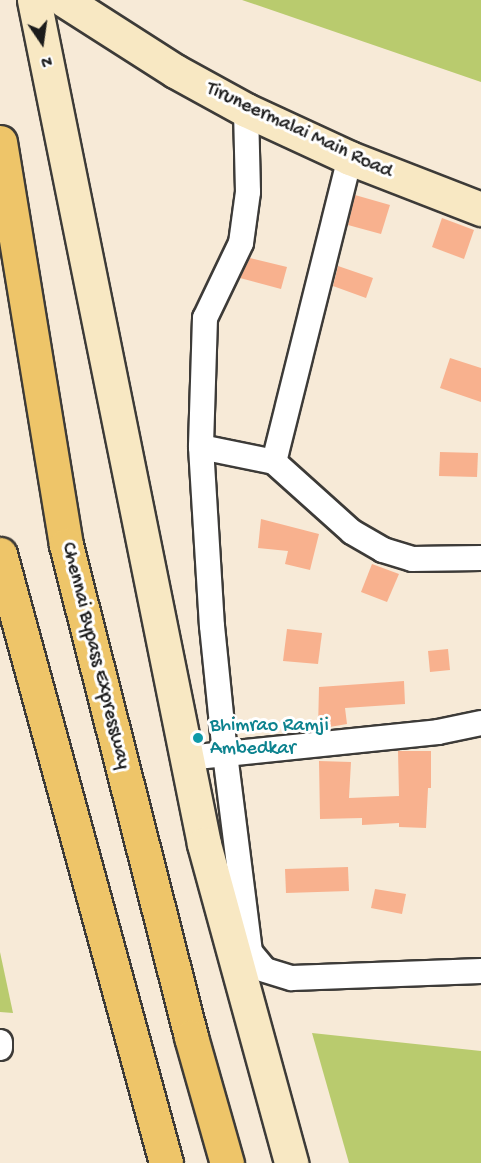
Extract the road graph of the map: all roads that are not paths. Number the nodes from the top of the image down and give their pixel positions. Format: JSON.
{"nodes":[{"id":1,"x":34,"y":0,"type":"edge"},
{"id":2,"x":64,"y":0,"type":"edge"},
{"id":3,"x":246,"y":110,"type":"junction"},
{"id":4,"x":0,"y":142,"type":"edge"},
{"id":5,"x":350,"y":158,"type":"junction"},
{"id":6,"x":481,"y":209,"type":"edge"},
{"id":7,"x":201,"y":447,"type":"junction"},
{"id":8,"x":274,"y":462,"type":"junction"},
{"id":9,"x":0,"y":554,"type":"edge"},
{"id":10,"x":481,"y":558,"type":"edge"},
{"id":11,"x":481,"y":723,"type":"edge"},
{"id":12,"x":225,"y":754,"type":"junction"},
{"id":13,"x":187,"y":758,"type":"junction"},
{"id":14,"x":481,"y":971,"type":"edge"},
{"id":15,"x":0,"y":1042,"type":"edge"},
{"id":16,"x":0,"y":1048,"type":"edge"},
{"id":17,"x":166,"y":1163,"type":"edge"},
{"id":18,"x":227,"y":1163,"type":"edge"},
{"id":19,"x":291,"y":1163,"type":"edge"}],
"edges":[{"from":1,"to":13,"type":"street"},
{"from":2,"to":3,"type":"street","name":"Tiruneermalai Main Road"},
{"from":3,"to":5,"type":"street","name":"Tiruneermalai Main Road"},
{"from":3,"to":7,"type":"street"},
{"from":4,"to":18,"type":"highway","name":"Chennai Bypass Expressway"},
{"from":5,"to":6,"type":"street","name":"Tiruneermalai Main Road"},
{"from":5,"to":8,"type":"street"},
{"from":7,"to":8,"type":"street"},
{"from":7,"to":12,"type":"street"},
{"from":8,"to":10,"type":"street"},
{"from":9,"to":17,"type":"highway"},
{"from":11,"to":12,"type":"street"},
{"from":12,"to":13,"type":"street"},
{"from":12,"to":14,"type":"street"},
{"from":13,"to":19,"type":"street"},
{"from":15,"to":16,"type":"street"}]}
